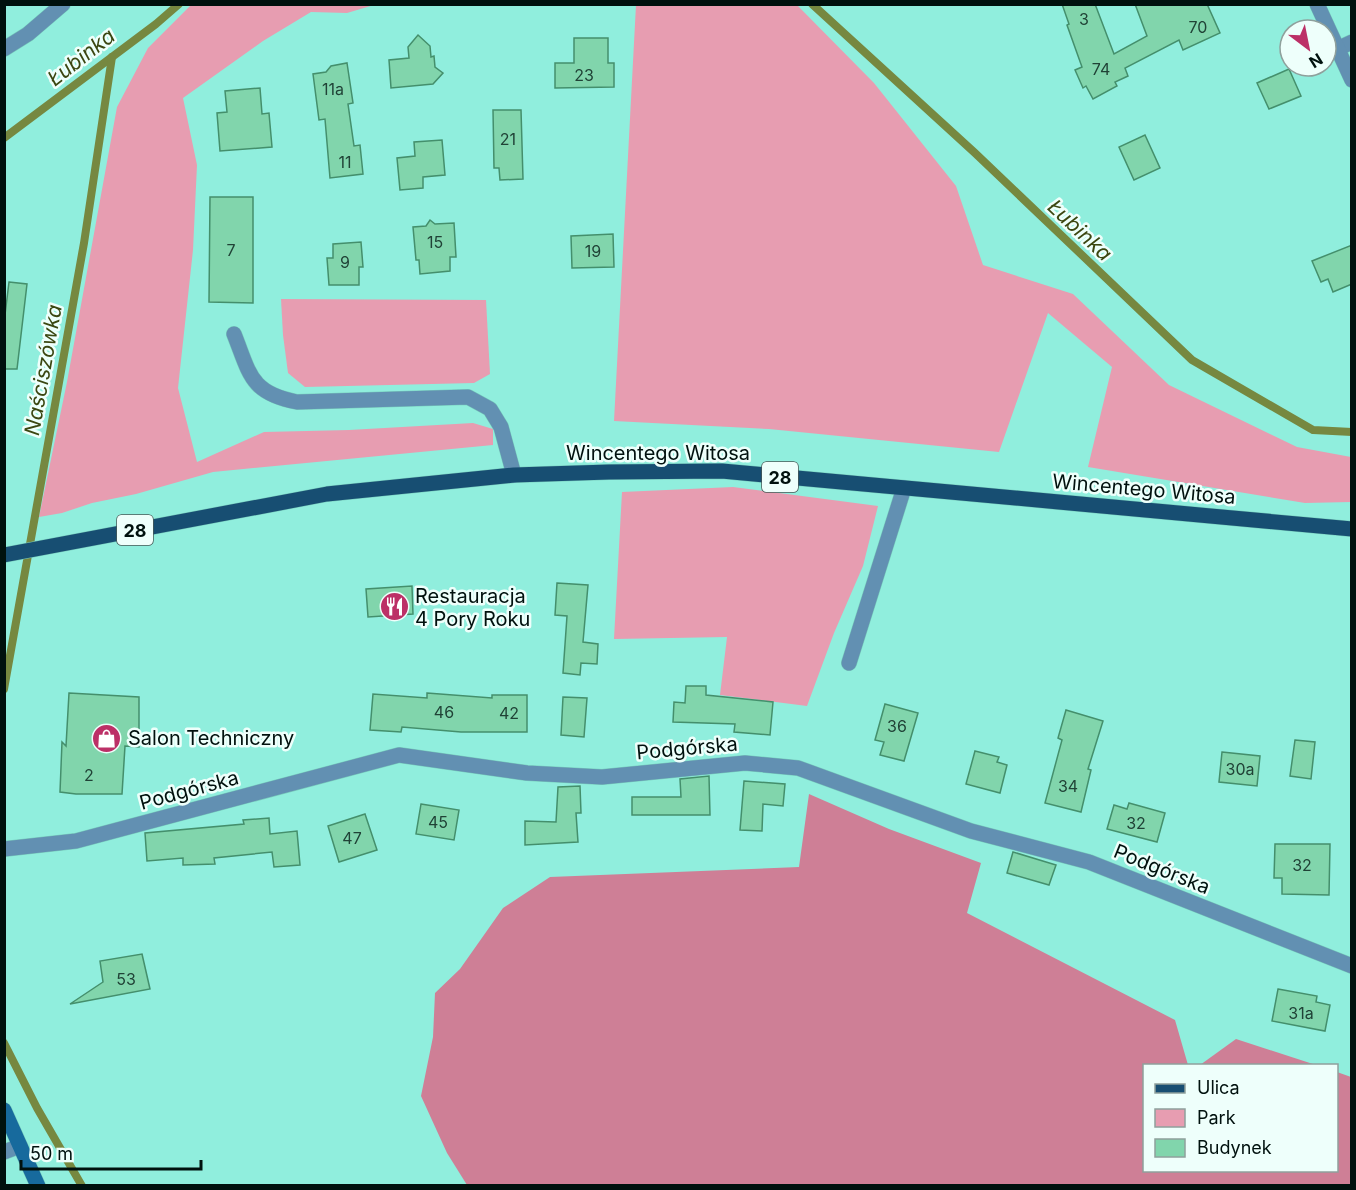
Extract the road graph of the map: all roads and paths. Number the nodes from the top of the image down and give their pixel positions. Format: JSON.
{"nodes":[{"id":1,"x":63,"y":4,"type":"edge"},
{"id":2,"x":1317,"y":4,"type":"edge"},
{"id":3,"x":1323,"y":18,"type":"edge"},
{"id":4,"x":1352,"y":42,"type":"edge"},
{"id":5,"x":4,"y":49,"type":"edge"},
{"id":6,"x":1338,"y":49,"type":"edge"},
{"id":7,"x":1338,"y":51,"type":"edge"},
{"id":8,"x":1352,"y":80,"type":"edge"},
{"id":9,"x":234,"y":334,"type":"dead end"},
{"id":10,"x":514,"y":475,"type":"junction"},
{"id":11,"x":904,"y":488,"type":"junction"},
{"id":12,"x":1352,"y":529,"type":"edge"},
{"id":13,"x":5,"y":555,"type":"edge"},
{"id":14,"x":849,"y":663,"type":"dead end"},
{"id":15,"x":10,"y":848,"type":"edge"},
{"id":16,"x":1352,"y":966,"type":"edge"},
{"id":17,"x":4,"y":1110,"type":"edge"},
{"id":18,"x":20,"y":1146,"type":"junction"},
{"id":19,"x":4,"y":1152,"type":"edge"},
{"id":20,"x":38,"y":1185,"type":"edge"}],
"edges":[{"from":1,"to":5,"type":"street"},
{"from":2,"to":3,"type":"street"},
{"from":4,"to":6,"type":"street"},
{"from":7,"to":8,"type":"street"},
{"from":9,"to":10,"type":"street"},
{"from":10,"to":11,"type":"main road","name":"Wincentego Witosa","number":"28"},
{"from":10,"to":13,"type":"main road","name":"Wincentego Witosa","number":"28"},
{"from":11,"to":12,"type":"main road","name":"Wincentego Witosa","number":"28"},
{"from":11,"to":14,"type":"street"},
{"from":15,"to":16,"type":"street","name":"Podgórska"},
{"from":17,"to":18,"type":"street"},
{"from":18,"to":19,"type":"street"},
{"from":18,"to":20,"type":"street"}]}
